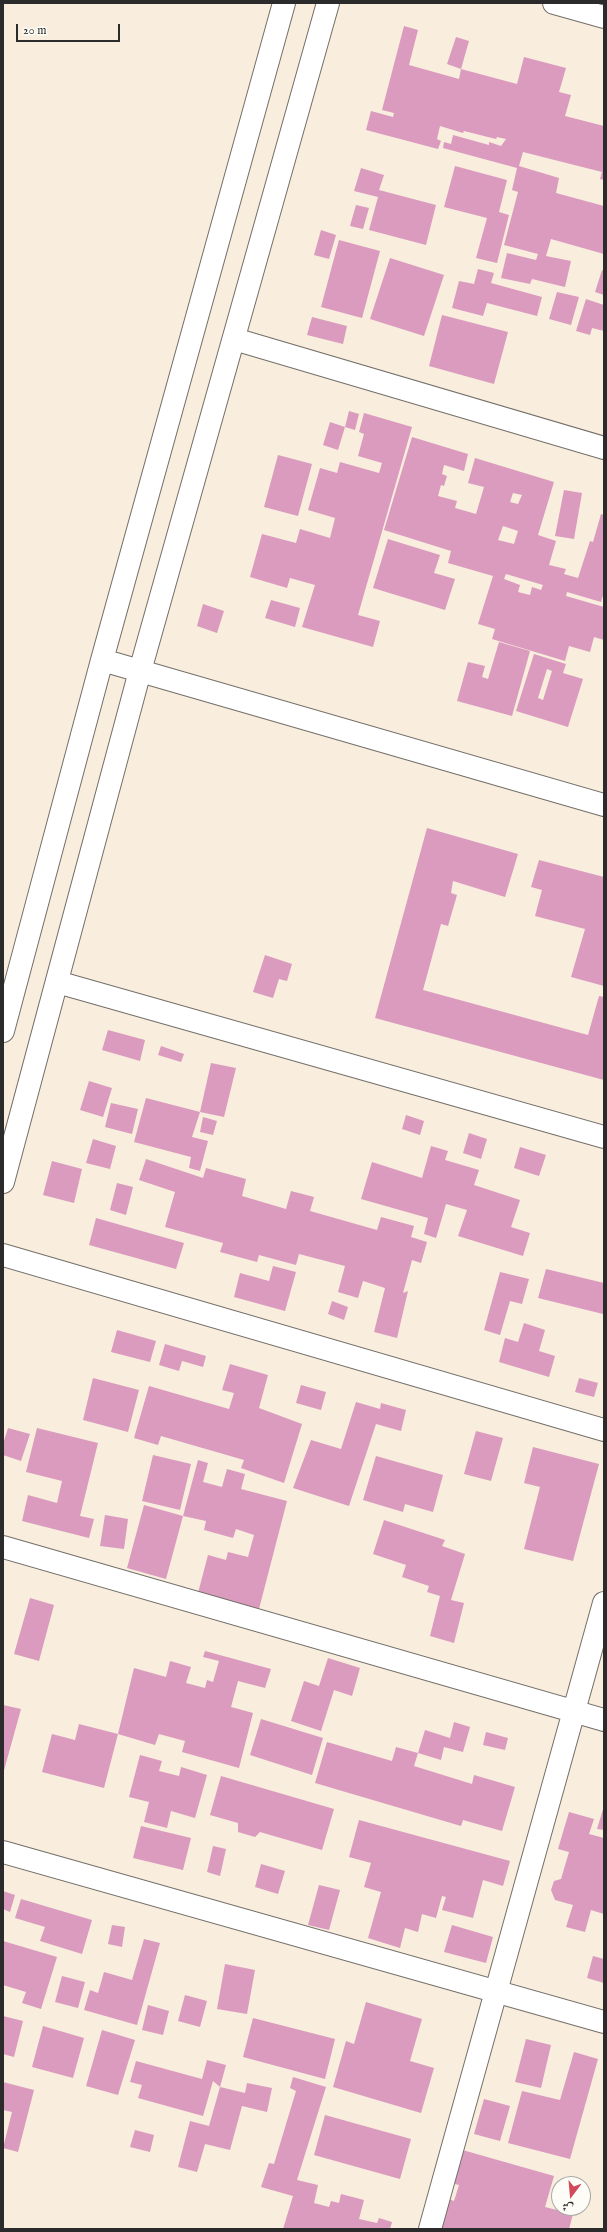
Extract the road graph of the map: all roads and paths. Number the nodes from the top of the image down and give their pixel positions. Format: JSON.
{"nodes":[{"id":1,"x":284,"y":3,"type":"edge"},
{"id":2,"x":328,"y":3,"type":"edge"},
{"id":3,"x":554,"y":3,"type":"edge"},
{"id":4,"x":604,"y":17,"type":"edge"},
{"id":5,"x":234,"y":339,"type":"junction"},
{"id":6,"x":604,"y":448,"type":"edge"},
{"id":7,"x":102,"y":660,"type":"junction"},
{"id":8,"x":140,"y":671,"type":"junction"},
{"id":9,"x":604,"y":805,"type":"edge"},
{"id":10,"x":57,"y":982,"type":"junction"},
{"id":11,"x":3,"y":1031,"type":"edge"},
{"id":12,"x":604,"y":1137,"type":"edge"},
{"id":13,"x":3,"y":1182,"type":"edge"},
{"id":14,"x":3,"y":1255,"type":"edge"},
{"id":15,"x":604,"y":1430,"type":"edge"},
{"id":16,"x":3,"y":1547,"type":"edge"},
{"id":17,"x":604,"y":1603,"type":"edge"},
{"id":18,"x":574,"y":1712,"type":"junction"},
{"id":19,"x":604,"y":1720,"type":"edge"},
{"id":20,"x":3,"y":1852,"type":"edge"},
{"id":21,"x":496,"y":1991,"type":"junction"},
{"id":22,"x":604,"y":2022,"type":"edge"},
{"id":23,"x":430,"y":2229,"type":"edge"}],
"edges":[{"from":1,"to":7,"type":"street"},
{"from":2,"to":5,"type":"street"},
{"from":3,"to":4,"type":"street"},
{"from":5,"to":6,"type":"street"},
{"from":5,"to":8,"type":"street"},
{"from":7,"to":8,"type":"street"},
{"from":7,"to":11,"type":"street"},
{"from":8,"to":9,"type":"street"},
{"from":8,"to":10,"type":"street"},
{"from":10,"to":12,"type":"street"},
{"from":10,"to":13,"type":"street"},
{"from":14,"to":15,"type":"street"},
{"from":16,"to":18,"type":"street"},
{"from":17,"to":18,"type":"street"},
{"from":18,"to":19,"type":"street"},
{"from":18,"to":21,"type":"street"},
{"from":20,"to":21,"type":"street"},
{"from":21,"to":22,"type":"street"},
{"from":21,"to":23,"type":"street"}]}
